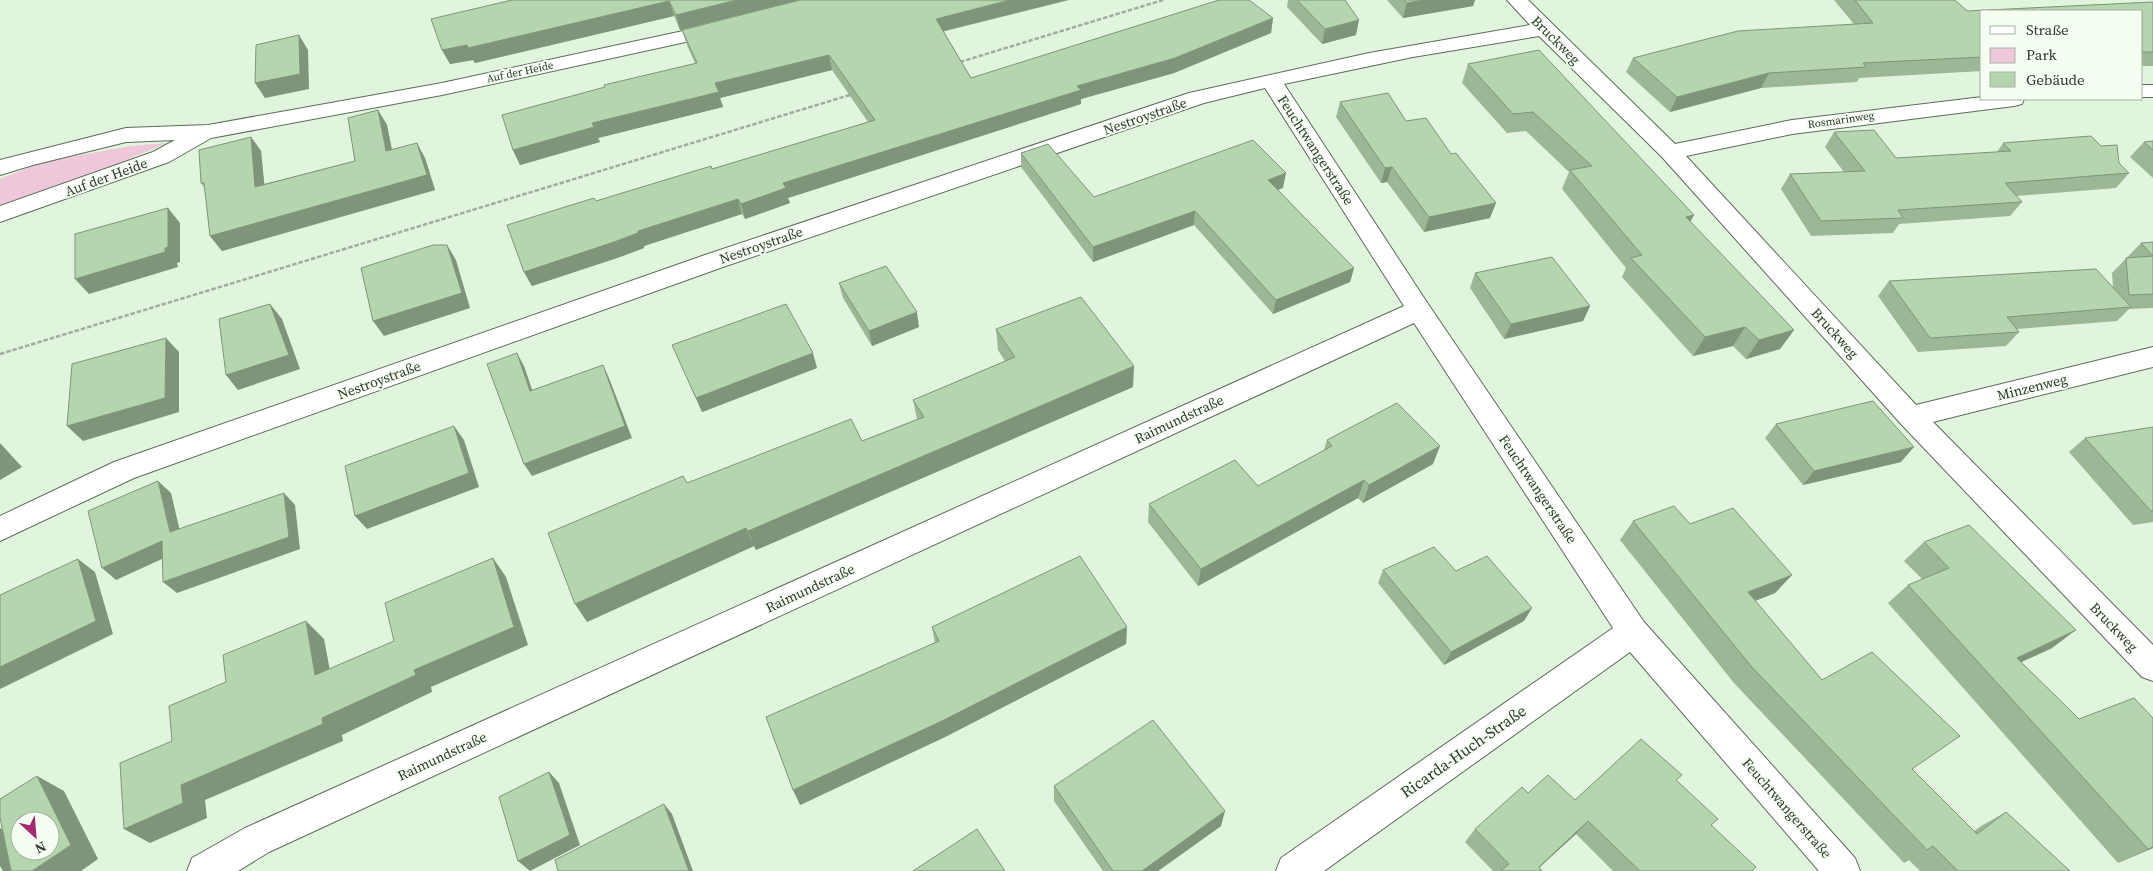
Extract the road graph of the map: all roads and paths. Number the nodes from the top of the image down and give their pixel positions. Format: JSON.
{"nodes":[{"id":1,"x":1163,"y":0,"type":"edge"},
{"id":2,"x":1517,"y":0,"type":"edge"},
{"id":3,"x":737,"y":24,"type":"edge"},
{"id":4,"x":1544,"y":29,"type":"junction"},
{"id":5,"x":953,"y":64,"type":"edge"},
{"id":6,"x":1271,"y":80,"type":"junction"},
{"id":7,"x":858,"y":93,"type":"edge"},
{"id":8,"x":2006,"y":100,"type":"edge"},
{"id":9,"x":208,"y":132,"type":"junction"},
{"id":10,"x":1670,"y":152,"type":"junction"},
{"id":11,"x":0,"y":168,"type":"edge"},
{"id":12,"x":0,"y":214,"type":"edge"},
{"id":13,"x":1419,"y":310,"type":"junction"},
{"id":14,"x":0,"y":354,"type":"edge"},
{"id":15,"x":2153,"y":357,"type":"edge"},
{"id":16,"x":1911,"y":417,"type":"junction"},
{"id":17,"x":0,"y":529,"type":"edge"},
{"id":18,"x":1633,"y":632,"type":"junction"},
{"id":19,"x":2153,"y":667,"type":"edge"},
{"id":20,"x":205,"y":871,"type":"edge"},
{"id":21,"x":1294,"y":871,"type":"edge"},
{"id":22,"x":1842,"y":871,"type":"edge"}],
"edges":[{"from":1,"to":5,"type":"path"},
{"from":2,"to":4,"type":"street","name":"Bruckweg"},
{"from":3,"to":9,"type":"street","name":"Auf der Heide"},
{"from":4,"to":6,"type":"street","name":"Nestroystraße"},
{"from":4,"to":10,"type":"street","name":"Bruckweg"},
{"from":6,"to":13,"type":"street","name":"Feuchtwangerstraße"},
{"from":6,"to":17,"type":"street","name":"Nestroystraße"},
{"from":7,"to":14,"type":"path"},
{"from":8,"to":10,"type":"street","name":"Rosmarinweg"},
{"from":9,"to":11,"type":"street","name":"Auf der Heide"},
{"from":9,"to":12,"type":"street","name":"Auf der Heide"},
{"from":10,"to":16,"type":"street","name":"Bruckweg"},
{"from":13,"to":18,"type":"street","name":"Feuchtwangerstraße"},
{"from":13,"to":20,"type":"street","name":"Raimundstraße"},
{"from":15,"to":16,"type":"street","name":"Minzenweg"},
{"from":16,"to":19,"type":"street","name":"Bruckweg"},
{"from":18,"to":21,"type":"street","name":"Ricarda-Huch-Straße"},
{"from":18,"to":22,"type":"street","name":"Feuchtwangerstraße"}]}
